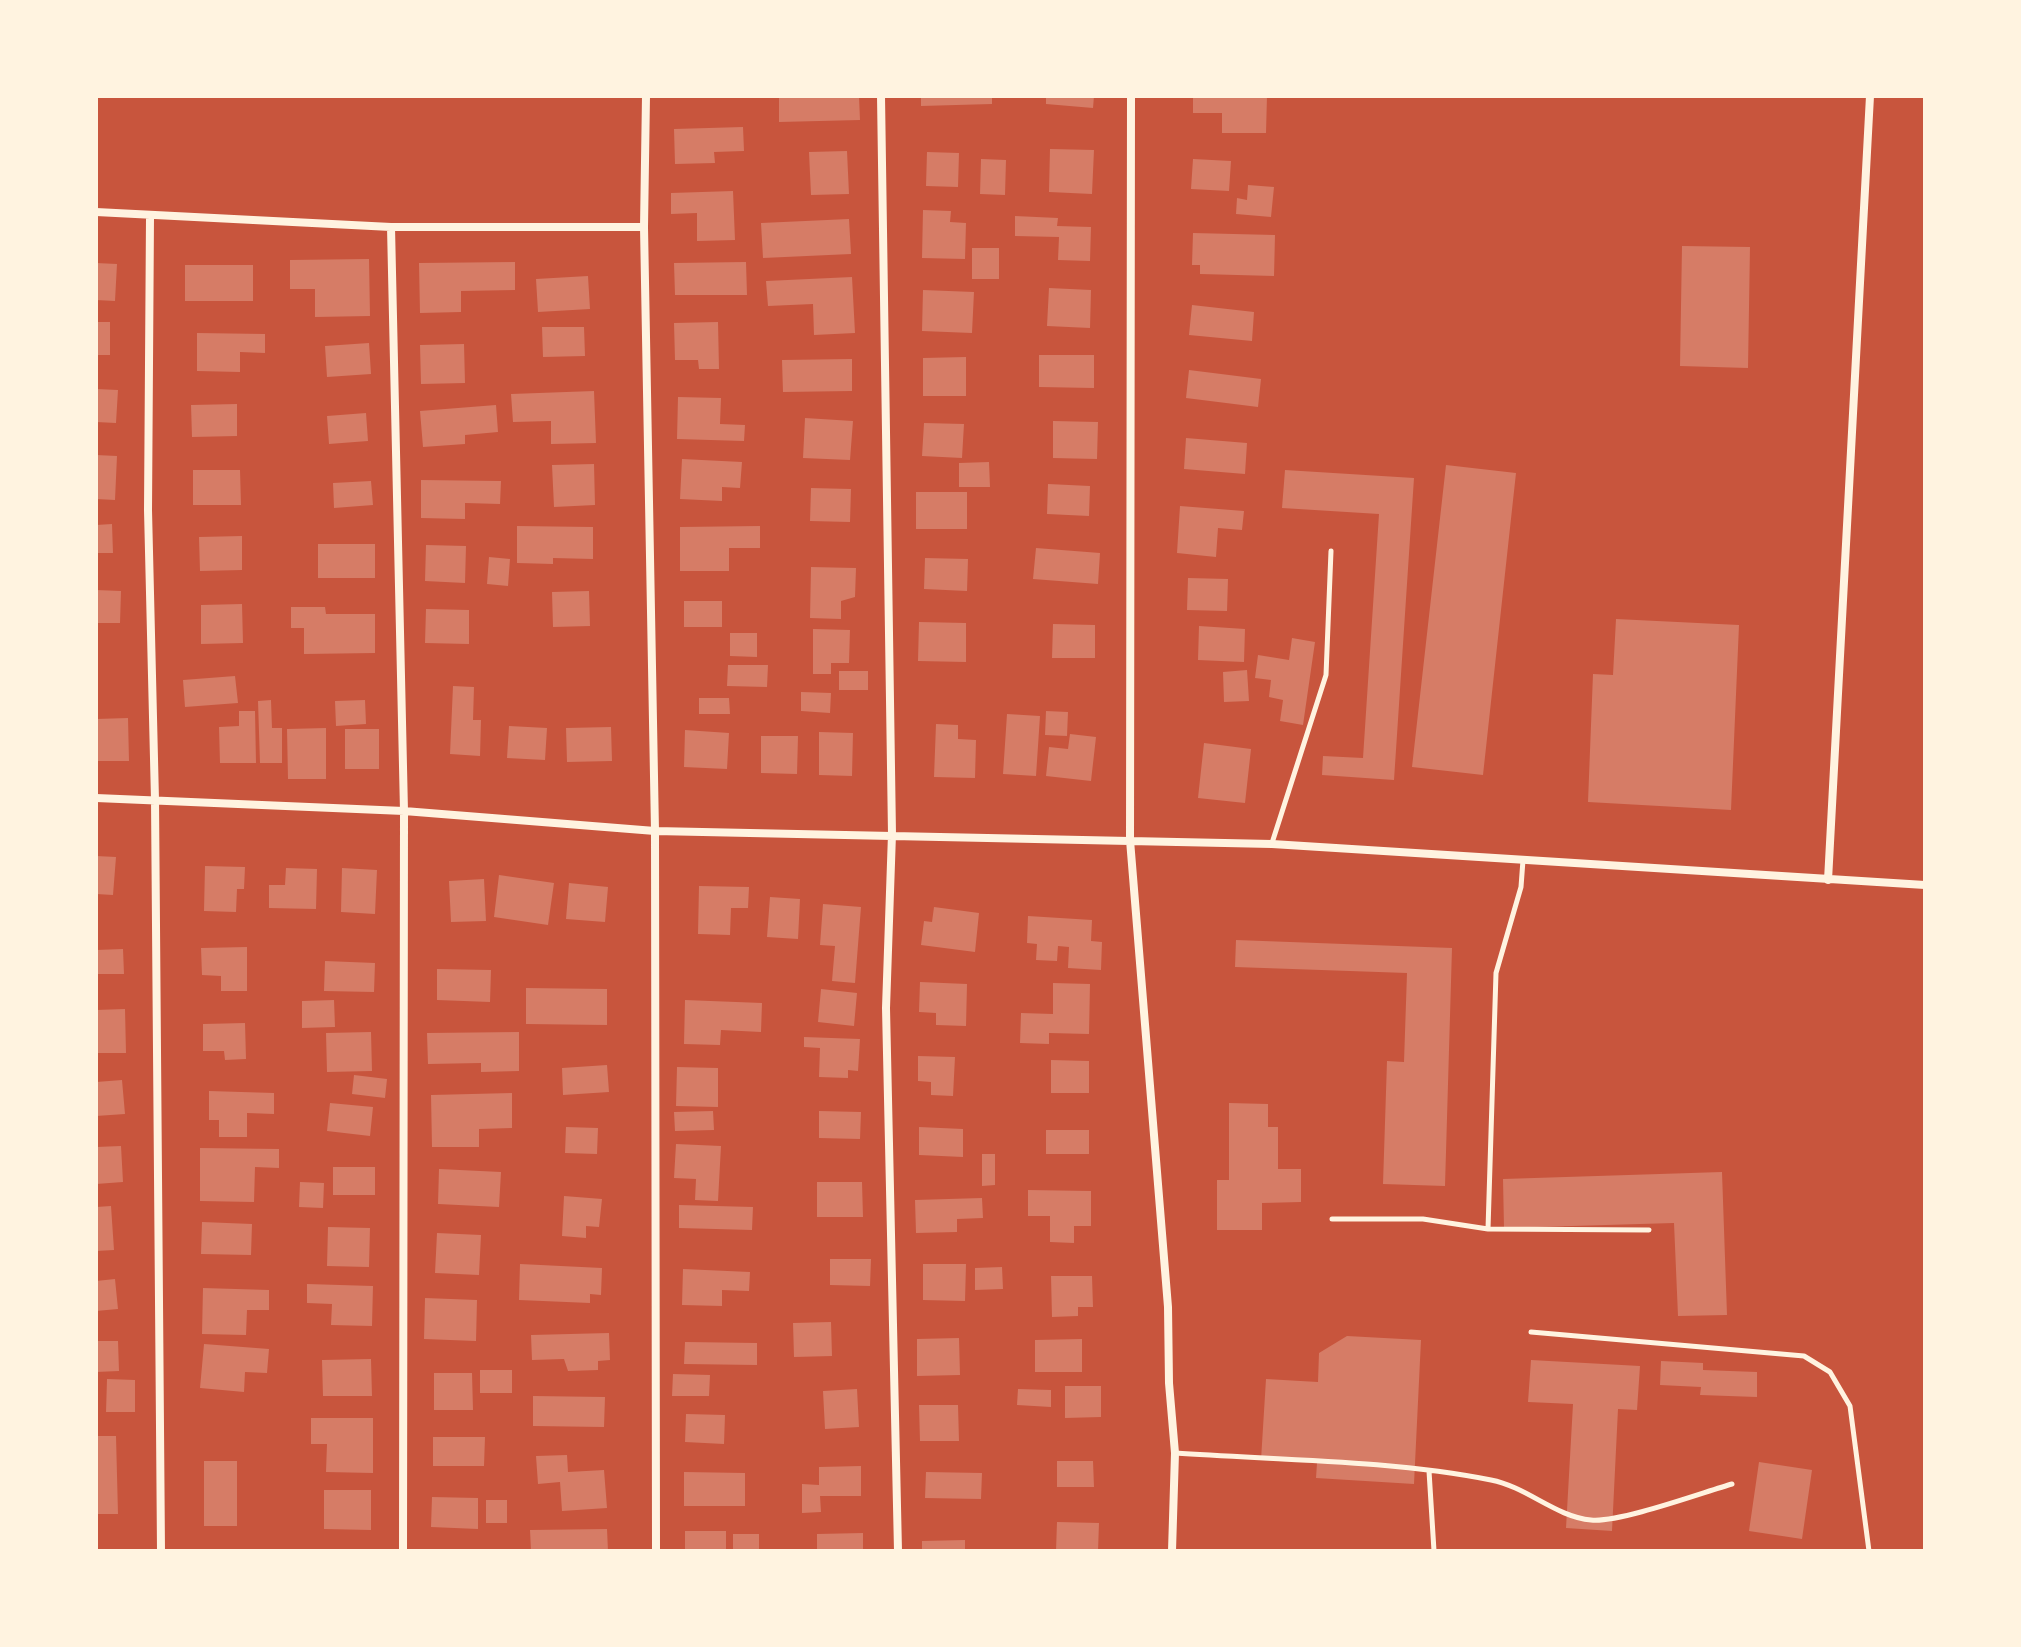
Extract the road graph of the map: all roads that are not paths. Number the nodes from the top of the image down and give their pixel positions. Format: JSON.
{"nodes":[{"id":1,"x":646,"y":96,"type":"edge"},
{"id":2,"x":881,"y":96,"type":"edge"},
{"id":3,"x":1131,"y":96,"type":"edge"},
{"id":4,"x":1870,"y":96,"type":"edge"},
{"id":5,"x":96,"y":212,"type":"edge"},
{"id":6,"x":150,"y":217,"type":"junction"},
{"id":7,"x":391,"y":227,"type":"junction"},
{"id":8,"x":644,"y":227,"type":"junction"},
{"id":9,"x":1331,"y":551,"type":"dead end"},
{"id":10,"x":96,"y":798,"type":"edge"},
{"id":11,"x":155,"y":800,"type":"junction"},
{"id":12,"x":404,"y":811,"type":"junction"},
{"id":13,"x":655,"y":831,"type":"junction"},
{"id":14,"x":892,"y":834,"type":"junction"},
{"id":15,"x":1130,"y":840,"type":"junction"},
{"id":16,"x":1272,"y":844,"type":"junction"},
{"id":17,"x":1523,"y":860,"type":"junction"},
{"id":18,"x":1828,"y":880,"type":"junction"},
{"id":19,"x":1925,"y":885,"type":"edge"},
{"id":20,"x":1332,"y":1219,"type":"dead end"},
{"id":21,"x":1488,"y":1229,"type":"junction"},
{"id":22,"x":1649,"y":1230,"type":"dead end"},
{"id":23,"x":1531,"y":1332,"type":"dead end"},
{"id":24,"x":1175,"y":1453,"type":"junction"},
{"id":25,"x":1429,"y":1471,"type":"junction"},
{"id":26,"x":1732,"y":1484,"type":"dead end"},
{"id":27,"x":161,"y":1551,"type":"edge"},
{"id":28,"x":403,"y":1551,"type":"edge"},
{"id":29,"x":656,"y":1551,"type":"edge"},
{"id":30,"x":898,"y":1551,"type":"edge"},
{"id":31,"x":1172,"y":1551,"type":"edge"},
{"id":32,"x":1434,"y":1551,"type":"edge"},
{"id":33,"x":1869,"y":1551,"type":"edge"}],
"edges":[{"from":1,"to":8,"type":"street"},
{"from":2,"to":14,"type":"street"},
{"from":3,"to":15,"type":"street"},
{"from":4,"to":18,"type":"street"},
{"from":5,"to":6,"type":"street"},
{"from":6,"to":7,"type":"street"},
{"from":6,"to":11,"type":"street"},
{"from":7,"to":8,"type":"street"},
{"from":7,"to":12,"type":"street"},
{"from":8,"to":13,"type":"street"},
{"from":9,"to":16,"type":"lane"},
{"from":10,"to":11,"type":"street"},
{"from":11,"to":12,"type":"street"},
{"from":11,"to":27,"type":"street"},
{"from":12,"to":13,"type":"street"},
{"from":12,"to":28,"type":"street"},
{"from":13,"to":14,"type":"street"},
{"from":13,"to":29,"type":"street"},
{"from":14,"to":15,"type":"street"},
{"from":14,"to":30,"type":"street"},
{"from":15,"to":16,"type":"street"},
{"from":15,"to":24,"type":"street"},
{"from":16,"to":17,"type":"street"},
{"from":17,"to":18,"type":"street"},
{"from":17,"to":21,"type":"lane"},
{"from":18,"to":19,"type":"street"},
{"from":20,"to":21,"type":"lane"},
{"from":21,"to":22,"type":"lane"},
{"from":23,"to":33,"type":"lane"},
{"from":24,"to":25,"type":"lane"},
{"from":24,"to":31,"type":"street"},
{"from":25,"to":26,"type":"lane"},
{"from":25,"to":32,"type":"lane"}]}
